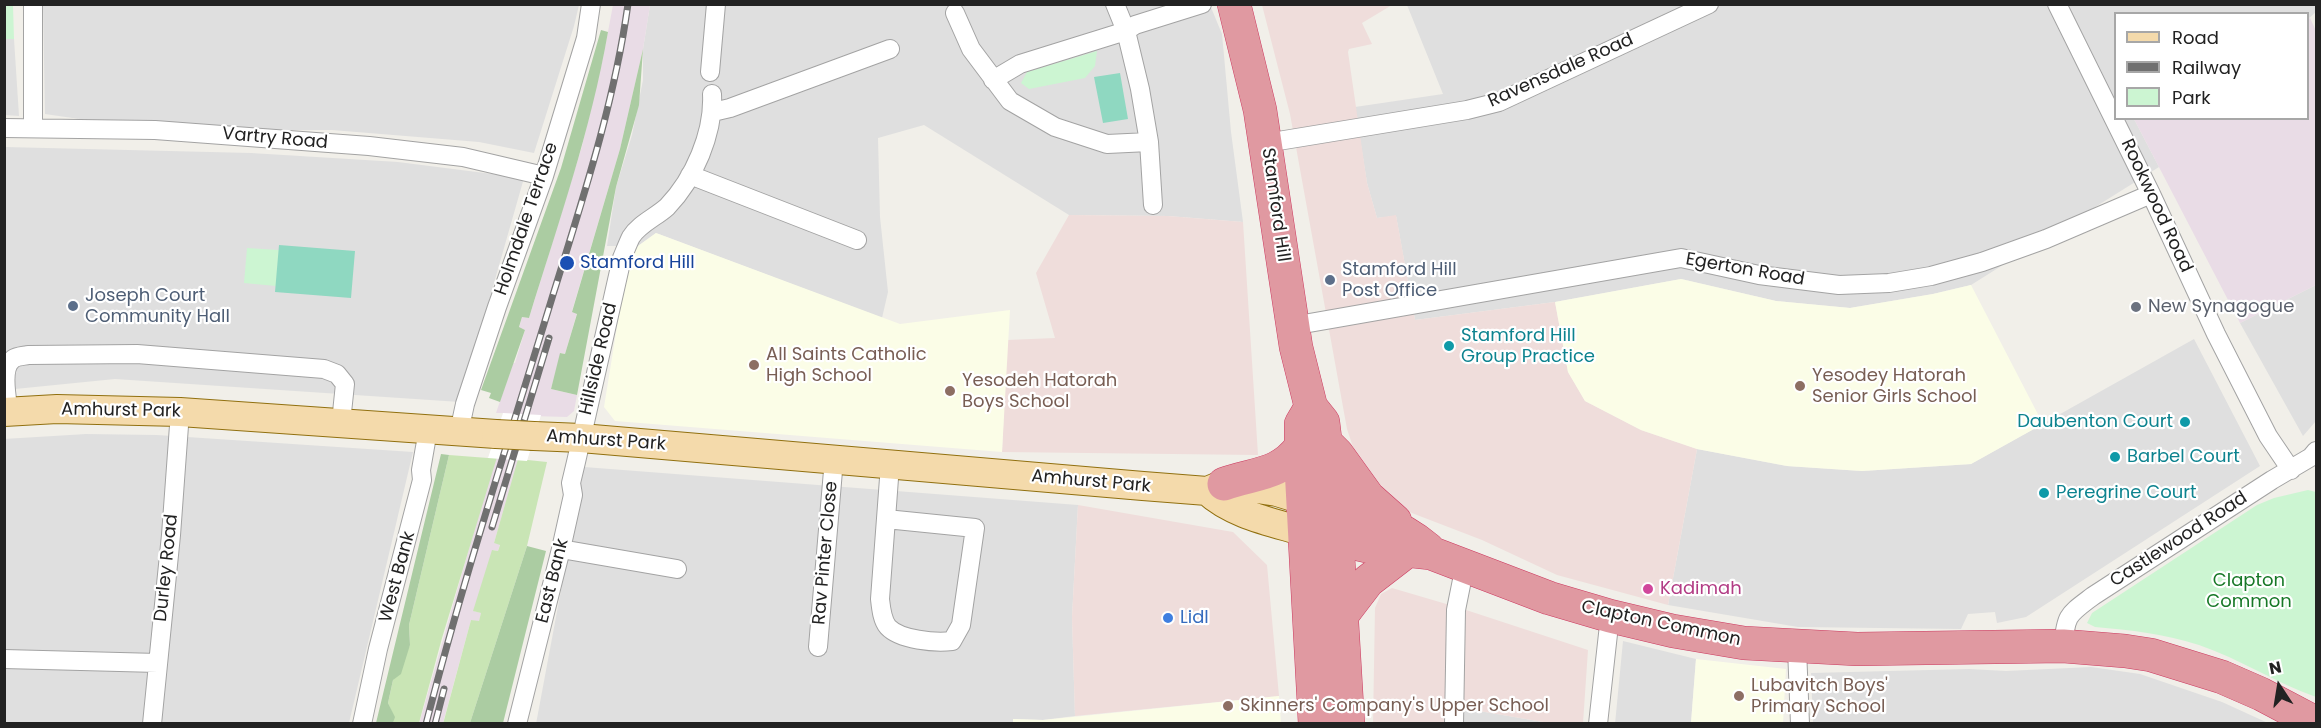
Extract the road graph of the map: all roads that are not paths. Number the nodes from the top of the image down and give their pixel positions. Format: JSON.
{"nodes":[{"id":1,"x":33,"y":4,"type":"edge"},
{"id":2,"x":591,"y":4,"type":"edge"},
{"id":3,"x":716,"y":4,"type":"edge"},
{"id":4,"x":1115,"y":4,"type":"edge"},
{"id":5,"x":1202,"y":4,"type":"edge"},
{"id":6,"x":1234,"y":4,"type":"edge"},
{"id":7,"x":1709,"y":4,"type":"edge"},
{"id":8,"x":2057,"y":4,"type":"edge"},
{"id":9,"x":954,"y":13,"type":"dead end"},
{"id":10,"x":1126,"y":31,"type":"junction"},
{"id":11,"x":890,"y":49,"type":"dead end"},
{"id":12,"x":710,"y":72,"type":"dead end"},
{"id":13,"x":993,"y":80,"type":"junction"},
{"id":14,"x":2114,"y":119,"type":"edge"},
{"id":15,"x":2114,"y":120,"type":"edge"},
{"id":16,"x":33,"y":127,"type":"junction"},
{"id":17,"x":4,"y":128,"type":"edge"},
{"id":18,"x":1149,"y":142,"type":"junction"},
{"id":19,"x":1266,"y":143,"type":"junction"},
{"id":20,"x":690,"y":175,"type":"junction"},
{"id":21,"x":544,"y":176,"type":"junction"},
{"id":22,"x":2151,"y":194,"type":"junction"},
{"id":23,"x":1153,"y":205,"type":"dead end"},
{"id":24,"x":857,"y":240,"type":"dead end"},
{"id":25,"x":1292,"y":326,"type":"junction"},
{"id":26,"x":7,"y":412,"type":"edge"},
{"id":27,"x":180,"y":412,"type":"junction"},
{"id":28,"x":341,"y":422,"type":"junction"},
{"id":29,"x":428,"y":430,"type":"junction"},
{"id":30,"x":459,"y":432,"type":"junction"},
{"id":31,"x":581,"y":438,"type":"junction"},
{"id":32,"x":1313,"y":445,"type":"junction"},
{"id":33,"x":2316,"y":451,"type":"edge"},
{"id":34,"x":834,"y":459,"type":"junction"},
{"id":35,"x":890,"y":465,"type":"junction"},
{"id":36,"x":2290,"y":470,"type":"junction"},
{"id":37,"x":1216,"y":487,"type":"junction"},
{"id":38,"x":1318,"y":503,"type":"junction"},
{"id":39,"x":886,"y":519,"type":"junction"},
{"id":40,"x":1305,"y":532,"type":"junction"},
{"id":41,"x":1337,"y":539,"type":"junction"},
{"id":42,"x":1416,"y":546,"type":"junction"},
{"id":43,"x":561,"y":549,"type":"junction"},
{"id":44,"x":1465,"y":565,"type":"junction"},
{"id":45,"x":676,"y":569,"type":"dead end"},
{"id":46,"x":1342,"y":615,"type":"junction"},
{"id":47,"x":1610,"y":616,"type":"junction"},
{"id":48,"x":2063,"y":646,"type":"junction"},
{"id":49,"x":818,"y":647,"type":"dead end"},
{"id":50,"x":1797,"y":648,"type":"junction"},
{"id":51,"x":4,"y":659,"type":"edge"},
{"id":52,"x":158,"y":663,"type":"junction"},
{"id":53,"x":1348,"y":722,"type":"edge"},
{"id":54,"x":152,"y":723,"type":"edge"},
{"id":55,"x":362,"y":723,"type":"edge"},
{"id":56,"x":518,"y":723,"type":"edge"},
{"id":57,"x":1315,"y":723,"type":"edge"},
{"id":58,"x":1454,"y":723,"type":"edge"},
{"id":59,"x":1598,"y":723,"type":"edge"},
{"id":60,"x":1800,"y":723,"type":"edge"},
{"id":61,"x":2316,"y":723,"type":"edge"}],
"edges":[{"from":1,"to":16,"type":"street"},
{"from":2,"to":21,"type":"street","name":"Holmdale Terrace"},
{"from":3,"to":12,"type":"street"},
{"from":4,"to":10,"type":"street"},
{"from":5,"to":10,"type":"street"},
{"from":6,"to":19,"type":"highway","name":"Stamford Hill"},
{"from":7,"to":19,"type":"street","name":"Ravensdale Road"},
{"from":8,"to":14,"type":"street","name":"Rookwood Road"},
{"from":9,"to":13,"type":"street"},
{"from":10,"to":13,"type":"street"},
{"from":10,"to":18,"type":"street"},
{"from":11,"to":20,"type":"street","name":"Hillside Road"},
{"from":13,"to":18,"type":"street"},
{"from":15,"to":22,"type":"street","name":"Rookwood Road"},
{"from":16,"to":17,"type":"street","name":"Vartry Road"},
{"from":16,"to":21,"type":"street","name":"Vartry Road"},
{"from":18,"to":23,"type":"street"},
{"from":19,"to":25,"type":"highway","name":"Stamford Hill"},
{"from":20,"to":24,"type":"street"},
{"from":20,"to":31,"type":"street","name":"Hillside Road"},
{"from":21,"to":30,"type":"street","name":"Holmdale Terrace"},
{"from":22,"to":25,"type":"street","name":"Egerton Road"},
{"from":22,"to":36,"type":"street","name":"Rookwood Road"},
{"from":25,"to":32,"type":"highway","name":"Stamford Hill"},
{"from":26,"to":27,"type":"main road","name":"Amhurst Park"},
{"from":26,"to":28,"type":"street"},
{"from":27,"to":28,"type":"main road","name":"Amhurst Park"},
{"from":27,"to":52,"type":"street","name":"Durley Road"},
{"from":28,"to":29,"type":"main road","name":"Amhurst Park"},
{"from":29,"to":30,"type":"main road","name":"Amhurst Park"},
{"from":29,"to":55,"type":"street","name":"West Bank"},
{"from":30,"to":31,"type":"main road","name":"Amhurst Park","bridge":true},
{"from":31,"to":34,"type":"main road","name":"Amhurst Park"},
{"from":31,"to":43,"type":"street","name":"East Bank"},
{"from":32,"to":37,"type":"highway"},
{"from":32,"to":38,"type":"highway","name":"Stamford Hill"},
{"from":32,"to":42,"type":"highway"},
{"from":33,"to":36,"type":"street","name":"Castlewood Road"},
{"from":34,"to":35,"type":"main road","name":"Amhurst Park"},
{"from":34,"to":49,"type":"street","name":"Rav Pinter Close"},
{"from":35,"to":37,"type":"main road","name":"Amhurst Park"},
{"from":35,"to":39,"type":"street"},
{"from":36,"to":48,"type":"street","name":"Castlewood Road"},
{"from":37,"to":38,"type":"main road","name":"Amhurst Park"},
{"from":37,"to":40,"type":"main road","name":"Amhurst Park"},
{"from":38,"to":40,"type":"highway","name":"Stamford Hill"},
{"from":38,"to":41,"type":"highway","name":"Stamford Hill"},
{"from":38,"to":42,"type":"highway","name":"Clapton Common"},
{"from":39,"to":39,"type":"street"},
{"from":40,"to":41,"type":"highway","name":"Clapton Common"},
{"from":40,"to":57,"type":"highway","name":"Stamford Hill"},
{"from":41,"to":42,"type":"highway","name":"Clapton Common"},
{"from":41,"to":46,"type":"highway","name":"Stamford Hill"},
{"from":42,"to":44,"type":"highway","name":"Clapton Common"},
{"from":42,"to":46,"type":"highway"},
{"from":43,"to":45,"type":"street"},
{"from":43,"to":56,"type":"street","name":"East Bank"},
{"from":44,"to":47,"type":"highway","name":"Clapton Common"},
{"from":44,"to":58,"type":"street"},
{"from":46,"to":53,"type":"highway","name":"Stamford Hill"},
{"from":47,"to":50,"type":"highway","name":"Clapton Common"},
{"from":47,"to":59,"type":"street"},
{"from":48,"to":50,"type":"highway","name":"Clapton Common"},
{"from":48,"to":61,"type":"highway","name":"Clapton Common"},
{"from":50,"to":60,"type":"street"},
{"from":51,"to":52,"type":"street"},
{"from":52,"to":54,"type":"street","name":"Durley Road"},
{"from":53,"to":57,"type":"highway"}]}
